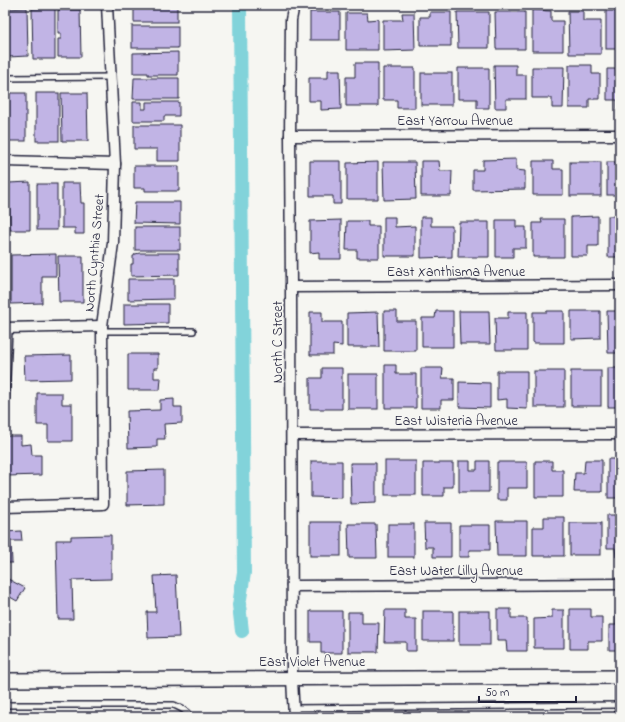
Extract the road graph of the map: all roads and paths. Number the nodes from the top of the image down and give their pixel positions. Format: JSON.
{"nodes":[{"id":1,"x":107,"y":5,"type":"edge"},
{"id":2,"x":294,"y":5,"type":"edge"},
{"id":3,"x":111,"y":77,"type":"junction"},
{"id":4,"x":5,"y":78,"type":"edge"},
{"id":5,"x":620,"y":135,"type":"edge"},
{"id":6,"x":290,"y":136,"type":"junction"},
{"id":7,"x":5,"y":161,"type":"edge"},
{"id":8,"x":115,"y":164,"type":"junction"},
{"id":9,"x":620,"y":285,"type":"edge"},
{"id":10,"x":291,"y":287,"type":"junction"},
{"id":11,"x":7,"y":328,"type":"edge"},
{"id":12,"x":102,"y":329,"type":"junction"},
{"id":13,"x":193,"y":331,"type":"dead end"},
{"id":14,"x":5,"y":401,"type":"edge"},
{"id":15,"x":620,"y":434,"type":"edge"},
{"id":16,"x":292,"y":435,"type":"junction"},
{"id":17,"x":5,"y":507,"type":"edge"},
{"id":18,"x":620,"y":584,"type":"edge"},
{"id":19,"x":292,"y":586,"type":"junction"},
{"id":20,"x":619,"y":677,"type":"edge"},
{"id":21,"x":292,"y":678,"type":"junction"},
{"id":22,"x":5,"y":680,"type":"edge"},
{"id":23,"x":5,"y":705,"type":"edge"},
{"id":24,"x":618,"y":705,"type":"junction"},
{"id":25,"x":294,"y":712,"type":"edge"},
{"id":26,"x":190,"y":717,"type":"edge"},
{"id":27,"x":618,"y":717,"type":"edge"}],
"edges":[{"from":1,"to":3,"type":"street","name":"North Cynthia Street"},
{"from":2,"to":6,"type":"street","name":"North C Street"},
{"from":3,"to":4,"type":"lane"},
{"from":3,"to":8,"type":"street","name":"North Cynthia Street"},
{"from":5,"to":6,"type":"street","name":"East Yarrow Avenue"},
{"from":6,"to":10,"type":"street","name":"North C Street"},
{"from":7,"to":8,"type":"street"},
{"from":8,"to":12,"type":"street","name":"North Cynthia Street"},
{"from":9,"to":10,"type":"street","name":"East Xanthisma Avenue"},
{"from":10,"to":16,"type":"street","name":"North C Street"},
{"from":11,"to":12,"type":"street"},
{"from":11,"to":14,"type":"lane"},
{"from":12,"to":13,"type":"lane"},
{"from":12,"to":17,"type":"street","name":"North Cynthia Street"},
{"from":15,"to":16,"type":"street","name":"East Wisteria Avenue"},
{"from":16,"to":19,"type":"street","name":"North C Street"},
{"from":18,"to":19,"type":"street","name":"East Water Lilly Avenue"},
{"from":19,"to":21,"type":"street","name":"North C Street"},
{"from":20,"to":21,"type":"street","name":"East Violet Avenue"},
{"from":20,"to":24,"type":"lane"},
{"from":21,"to":22,"type":"street","name":"East Violet Avenue"},
{"from":21,"to":25,"type":"street","name":"North C Street"},
{"from":23,"to":26,"type":"lane"},
{"from":24,"to":25,"type":"lane"},
{"from":24,"to":27,"type":"lane"}]}
